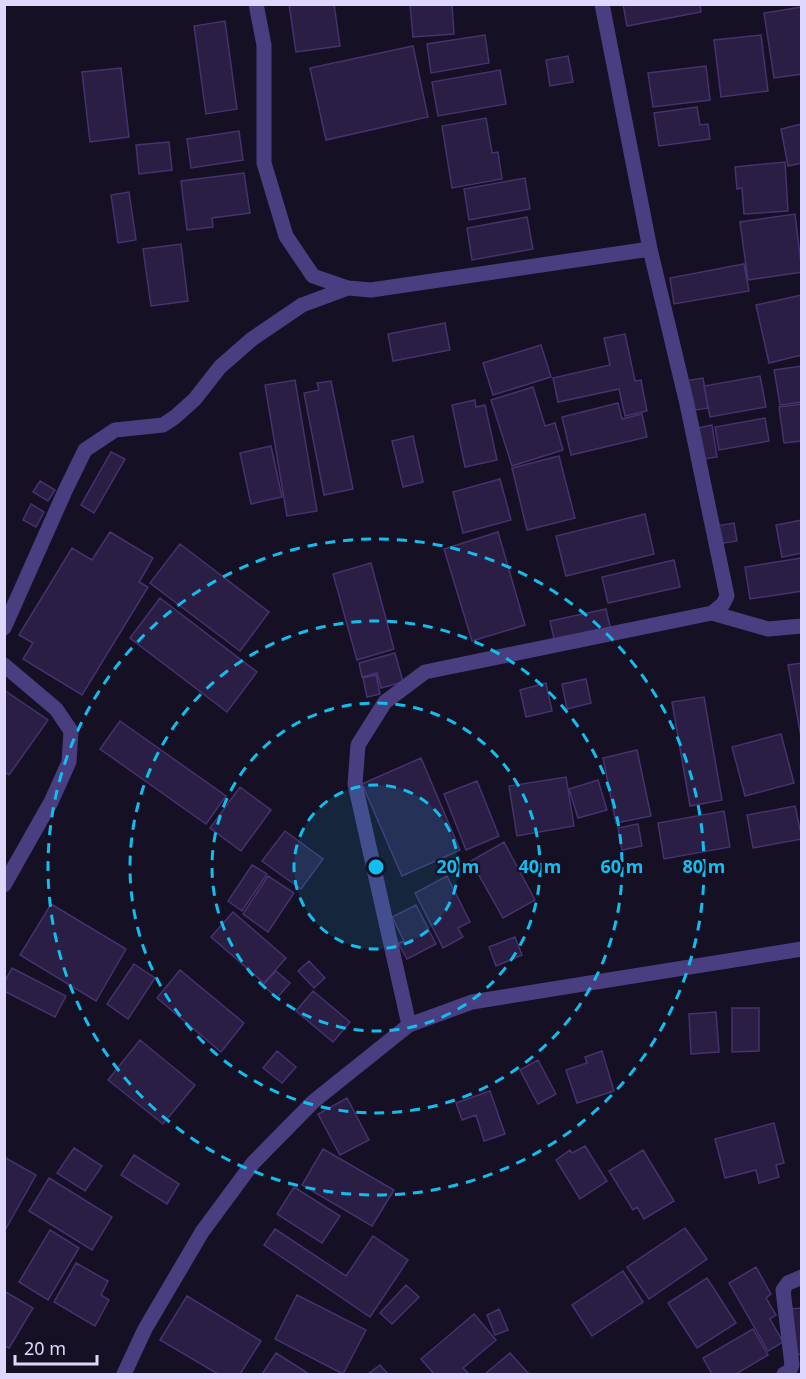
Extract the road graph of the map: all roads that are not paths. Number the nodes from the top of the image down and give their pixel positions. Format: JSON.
{"nodes":[{"id":1,"x":256,"y":4,"type":"edge"},
{"id":2,"x":602,"y":4,"type":"edge"},
{"id":3,"x":650,"y":249,"type":"junction"},
{"id":4,"x":348,"y":288,"type":"junction"},
{"id":5,"x":712,"y":613,"type":"junction"},
{"id":6,"x":801,"y":626,"type":"edge"},
{"id":7,"x":4,"y":627,"type":"edge"},
{"id":8,"x":4,"y":665,"type":"edge"},
{"id":9,"x":4,"y":885,"type":"edge"},
{"id":10,"x":801,"y":949,"type":"edge"},
{"id":11,"x":409,"y":1025,"type":"junction"},
{"id":12,"x":801,"y":1277,"type":"edge"},
{"id":13,"x":124,"y":1374,"type":"edge"},
{"id":14,"x":784,"y":1374,"type":"edge"}],
"edges":[{"from":1,"to":4,"type":"street"},
{"from":2,"to":3,"type":"street"},
{"from":3,"to":4,"type":"street"},
{"from":3,"to":5,"type":"street"},
{"from":4,"to":7,"type":"street"},
{"from":5,"to":6,"type":"street"},
{"from":5,"to":11,"type":"street"},
{"from":8,"to":9,"type":"street"},
{"from":10,"to":11,"type":"street"},
{"from":11,"to":13,"type":"street"},
{"from":12,"to":14,"type":"street"}]}
